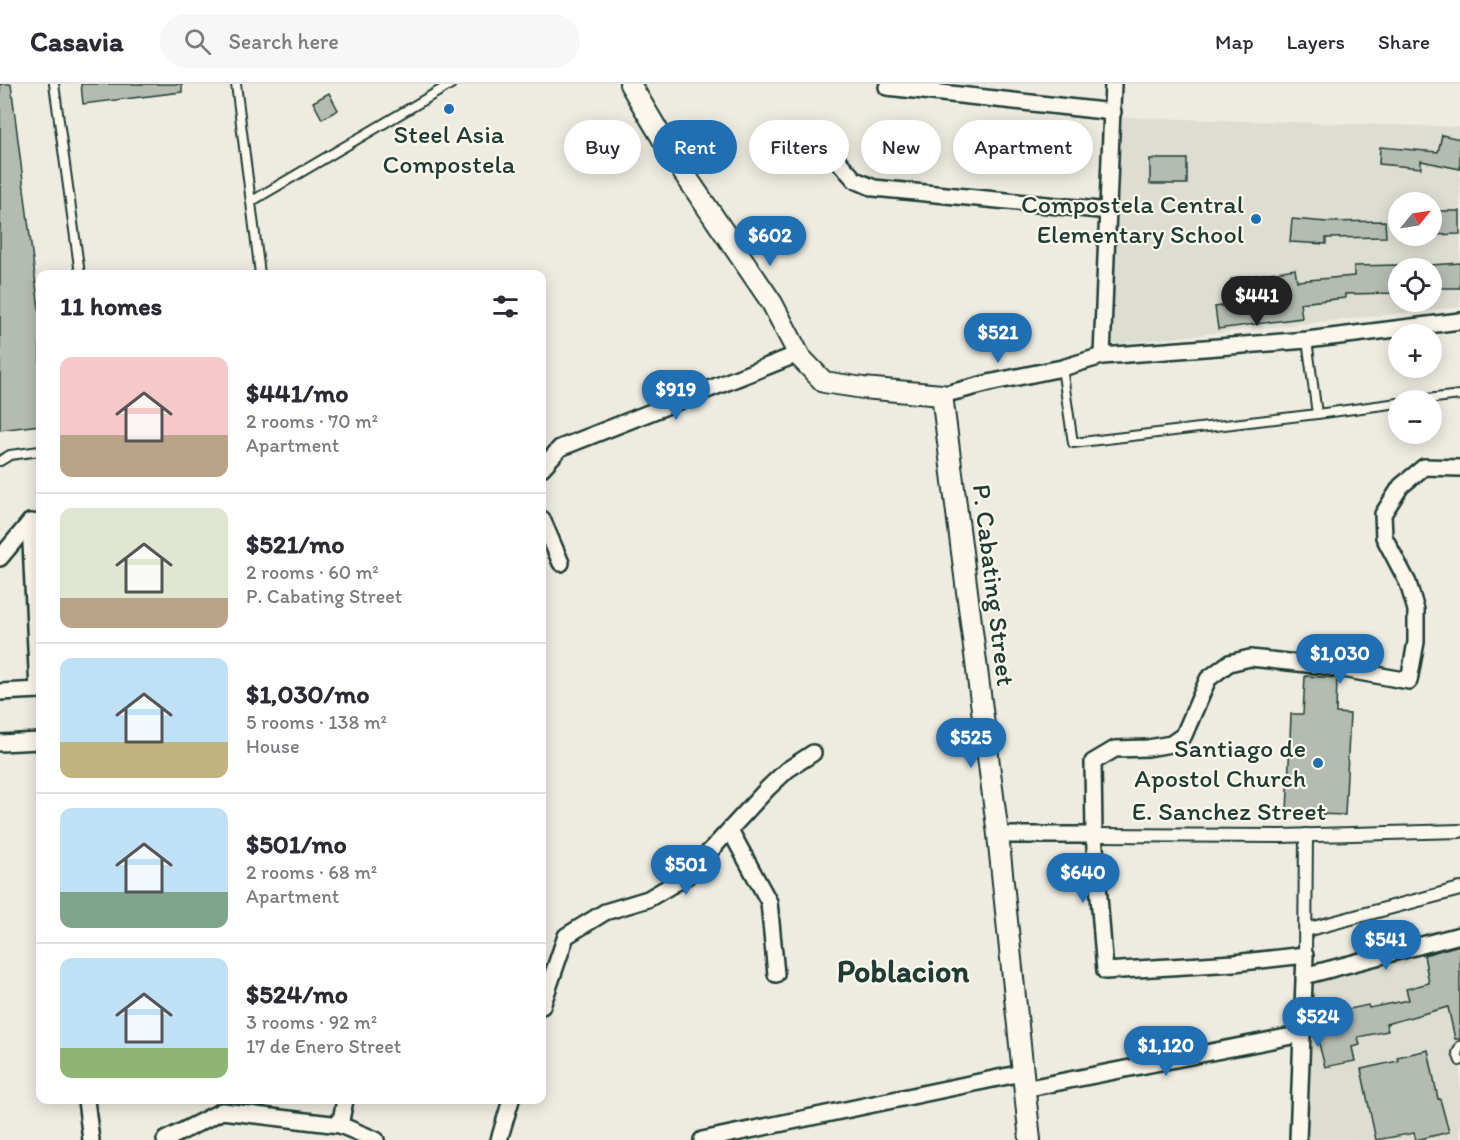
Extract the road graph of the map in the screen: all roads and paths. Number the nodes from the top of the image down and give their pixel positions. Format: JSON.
{"nodes":[{"id":1,"x":54,"y":84,"type":"edge"},
{"id":2,"x":236,"y":84,"type":"edge"},
{"id":3,"x":451,"y":84,"type":"edge"},
{"id":4,"x":630,"y":84,"type":"edge"},
{"id":5,"x":1113,"y":84,"type":"edge"},
{"id":6,"x":886,"y":87,"type":"dead end"},
{"id":7,"x":1113,"y":112,"type":"junction"},
{"id":8,"x":849,"y":173,"type":"edge"},
{"id":9,"x":252,"y":201,"type":"junction"},
{"id":10,"x":1108,"y":211,"type":"junction"},
{"id":11,"x":79,"y":270,"type":"edge"},
{"id":12,"x":260,"y":270,"type":"edge"},
{"id":13,"x":1460,"y":321,"type":"edge"},
{"id":14,"x":1307,"y":340,"type":"junction"},
{"id":15,"x":798,"y":354,"type":"junction"},
{"id":16,"x":1102,"y":356,"type":"junction"},
{"id":17,"x":1062,"y":368,"type":"junction"},
{"id":18,"x":942,"y":395,"type":"junction"},
{"id":19,"x":1460,"y":395,"type":"edge"},
{"id":20,"x":1442,"y":397,"type":"edge"},
{"id":21,"x":1388,"y":404,"type":"edge"},
{"id":22,"x":1317,"y":414,"type":"junction"},
{"id":23,"x":36,"y":452,"type":"edge"},
{"id":24,"x":0,"y":460,"type":"edge"},
{"id":25,"x":546,"y":464,"type":"edge"},
{"id":26,"x":1460,"y":468,"type":"edge"},
{"id":27,"x":35,"y":522,"type":"edge"},
{"id":28,"x":546,"y":528,"type":"edge"},
{"id":29,"x":0,"y":558,"type":"edge"},
{"id":30,"x":561,"y":563,"type":"dead end"},
{"id":31,"x":36,"y":564,"type":"edge"},
{"id":32,"x":36,"y":690,"type":"edge"},
{"id":33,"x":0,"y":692,"type":"edge"},
{"id":34,"x":36,"y":741,"type":"edge"},
{"id":35,"x":0,"y":742,"type":"edge"},
{"id":36,"x":813,"y":753,"type":"dead end"},
{"id":37,"x":730,"y":830,"type":"junction"},
{"id":38,"x":1460,"y":831,"type":"edge"},
{"id":39,"x":998,"y":835,"type":"junction"},
{"id":40,"x":1094,"y":835,"type":"junction"},
{"id":41,"x":1306,"y":835,"type":"junction"},
{"id":42,"x":1460,"y":889,"type":"edge"},
{"id":43,"x":1306,"y":930,"type":"junction"},
{"id":44,"x":1460,"y":935,"type":"edge"},
{"id":45,"x":1305,"y":955,"type":"junction"},
{"id":46,"x":776,"y":974,"type":"dead end"},
{"id":47,"x":1304,"y":976,"type":"junction"},
{"id":48,"x":546,"y":994,"type":"edge"},
{"id":49,"x":1302,"y":1034,"type":"junction"},
{"id":50,"x":1460,"y":1046,"type":"edge"},
{"id":51,"x":1460,"y":1061,"type":"edge"},
{"id":52,"x":1023,"y":1081,"type":"junction"},
{"id":53,"x":87,"y":1104,"type":"edge"},
{"id":54,"x":344,"y":1104,"type":"edge"},
{"id":55,"x":510,"y":1104,"type":"edge"},
{"id":56,"x":223,"y":1106,"type":"edge"},
{"id":57,"x":340,"y":1125,"type":"junction"},
{"id":58,"x":92,"y":1140,"type":"edge"},
{"id":59,"x":165,"y":1140,"type":"edge"},
{"id":60,"x":376,"y":1140,"type":"edge"},
{"id":61,"x":499,"y":1140,"type":"edge"},
{"id":62,"x":702,"y":1140,"type":"edge"},
{"id":63,"x":1030,"y":1140,"type":"edge"},
{"id":64,"x":1298,"y":1140,"type":"edge"}],
"edges":[{"from":1,"to":11,"type":"lane"},
{"from":2,"to":9,"type":"lane"},
{"from":3,"to":9,"type":"lane"},
{"from":4,"to":15,"type":"street"},
{"from":5,"to":7,"type":"street"},
{"from":6,"to":7,"type":"street"},
{"from":7,"to":10,"type":"street"},
{"from":8,"to":10,"type":"street"},
{"from":9,"to":12,"type":"lane"},
{"from":10,"to":16,"type":"street"},
{"from":13,"to":14,"type":"street"},
{"from":14,"to":16,"type":"street"},
{"from":14,"to":22,"type":"lane"},
{"from":15,"to":18,"type":"street"},
{"from":15,"to":25,"type":"street"},
{"from":16,"to":17,"type":"street"},
{"from":17,"to":18,"type":"street"},
{"from":17,"to":22,"type":"lane"},
{"from":18,"to":39,"type":"street","name":"P. Cabating Street"},
{"from":19,"to":20,"type":"lane"},
{"from":21,"to":22,"type":"lane"},
{"from":23,"to":24,"type":"lane"},
{"from":26,"to":40,"type":"street"},
{"from":27,"to":29,"type":"street"},
{"from":27,"to":31,"type":"street"},
{"from":28,"to":30,"type":"street"},
{"from":32,"to":33,"type":"street"},
{"from":34,"to":35,"type":"street"},
{"from":36,"to":37,"type":"street"},
{"from":37,"to":46,"type":"street"},
{"from":37,"to":48,"type":"street"},
{"from":38,"to":41,"type":"street","name":"E. Sanchez Street"},
{"from":39,"to":40,"type":"street","name":"E. Sanchez Street"},
{"from":39,"to":52,"type":"street","name":"P. Cabating Street"},
{"from":40,"to":41,"type":"street","name":"E. Sanchez Street"},
{"from":40,"to":45,"type":"street"},
{"from":41,"to":43,"type":"street"},
{"from":42,"to":43,"type":"street"},
{"from":43,"to":45,"type":"street"},
{"from":44,"to":47,"type":"street"},
{"from":45,"to":47,"type":"street"},
{"from":47,"to":49,"type":"street"},
{"from":49,"to":52,"type":"street"},
{"from":49,"to":64,"type":"street"},
{"from":50,"to":51,"type":"lane"},
{"from":52,"to":62,"type":"street"},
{"from":52,"to":63,"type":"street","name":"P. Cabating Street"},
{"from":53,"to":58,"type":"street"},
{"from":54,"to":57,"type":"street"},
{"from":55,"to":61,"type":"street"},
{"from":56,"to":57,"type":"street"},
{"from":56,"to":59,"type":"street"},
{"from":57,"to":60,"type":"street"}]}
